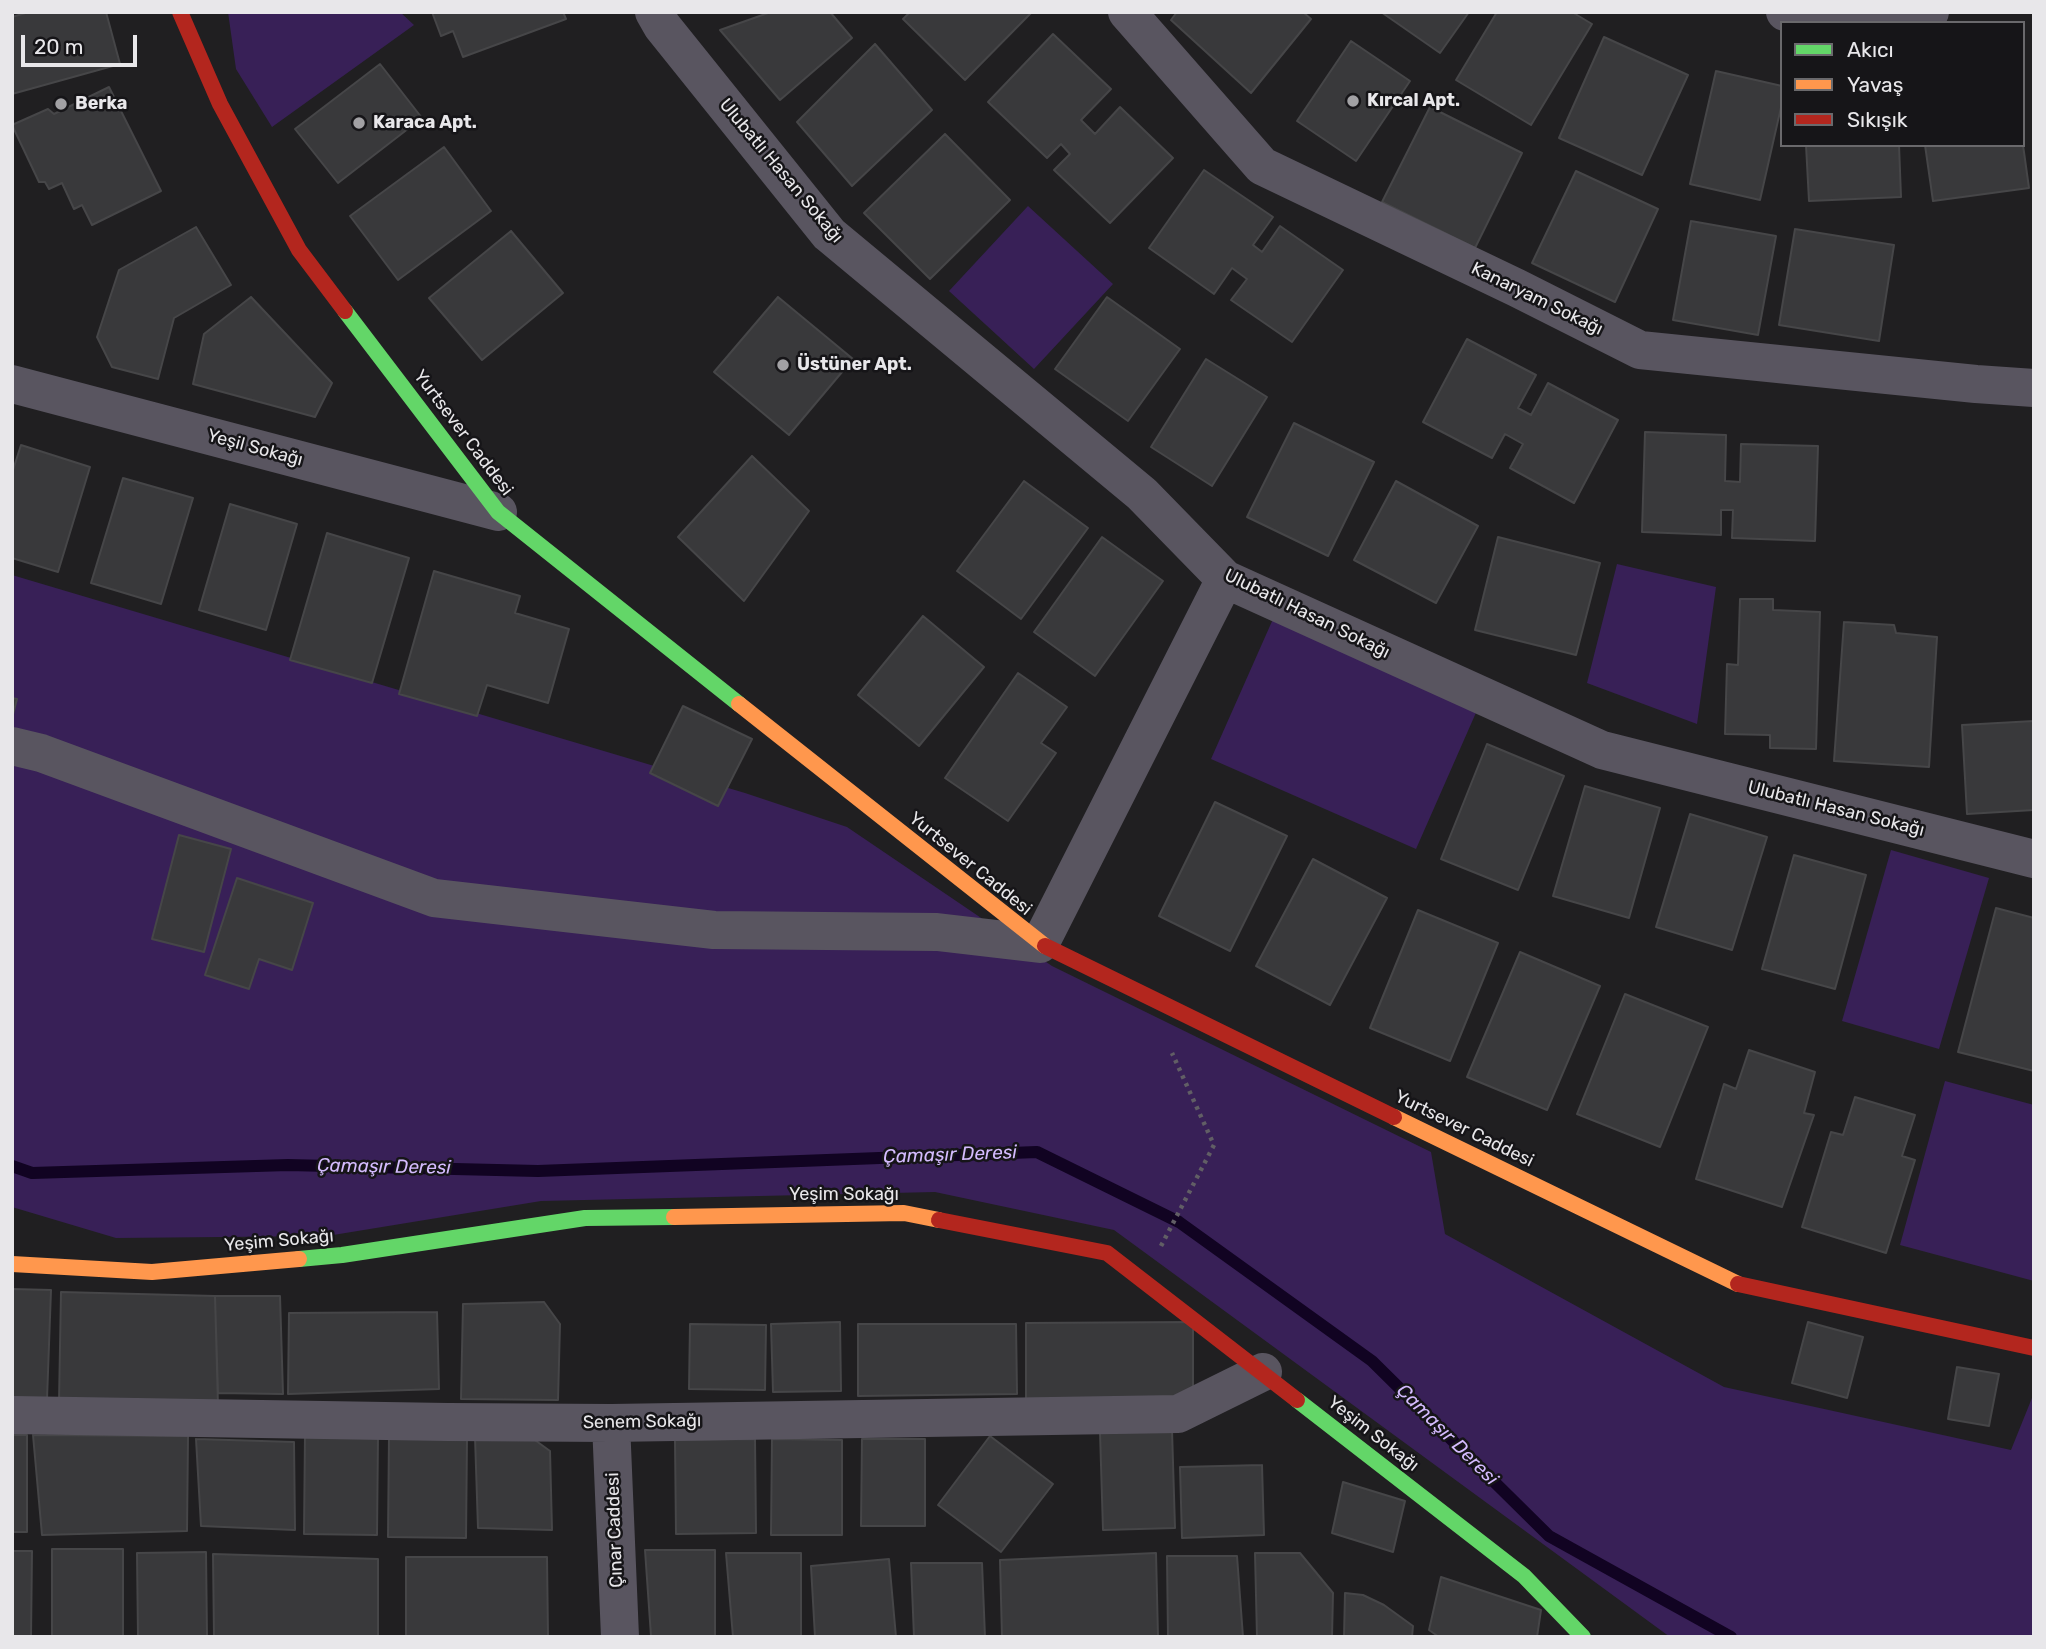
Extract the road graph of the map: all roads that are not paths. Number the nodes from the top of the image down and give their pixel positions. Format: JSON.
{"nodes":[{"id":1,"x":180,"y":12,"type":"edge"},
{"id":2,"x":654,"y":12,"type":"edge"},
{"id":3,"x":1128,"y":12,"type":"edge"},
{"id":4,"x":1784,"y":12,"type":"edge"},
{"id":5,"x":1930,"y":12,"type":"edge"},
{"id":6,"x":12,"y":384,"type":"edge"},
{"id":7,"x":2034,"y":388,"type":"edge"},
{"id":8,"x":498,"y":512,"type":"junction"},
{"id":9,"x":1225,"y":579,"type":"junction"},
{"id":10,"x":12,"y":746,"type":"edge"},
{"id":11,"x":2034,"y":859,"type":"edge"},
{"id":12,"x":1040,"y":944,"type":"junction"},
{"id":13,"x":12,"y":1264,"type":"edge"},
{"id":14,"x":2034,"y":1348,"type":"edge"},
{"id":15,"x":1263,"y":1373,"type":"junction"},
{"id":16,"x":12,"y":1415,"type":"edge"},
{"id":17,"x":611,"y":1423,"type":"junction"},
{"id":18,"x":620,"y":1637,"type":"edge"},
{"id":19,"x":1583,"y":1637,"type":"edge"}],
"edges":[{"from":1,"to":8,"type":"street","name":"Yurtsever Caddesi"},
{"from":2,"to":9,"type":"street","name":"Ulubatlı Hasan Sokağı"},
{"from":3,"to":7,"type":"street","name":"Kanaryam Sokağı"},
{"from":4,"to":5,"type":"street"},
{"from":6,"to":8,"type":"street","name":"Yeşil Sokağı"},
{"from":8,"to":12,"type":"street","name":"Yurtsever Caddesi"},
{"from":9,"to":11,"type":"street","name":"Ulubatlı Hasan Sokağı"},
{"from":9,"to":12,"type":"street"},
{"from":10,"to":12,"type":"street"},
{"from":12,"to":14,"type":"street","name":"Yurtsever Caddesi"},
{"from":13,"to":15,"type":"street","name":"Yeşim Sokağı"},
{"from":15,"to":17,"type":"street","name":"Senem Sokağı"},
{"from":15,"to":19,"type":"street","name":"Yeşim Sokağı"},
{"from":16,"to":17,"type":"street","name":"Senem Sokağı"},
{"from":17,"to":18,"type":"street","name":"Çınar Caddesi"}]}
